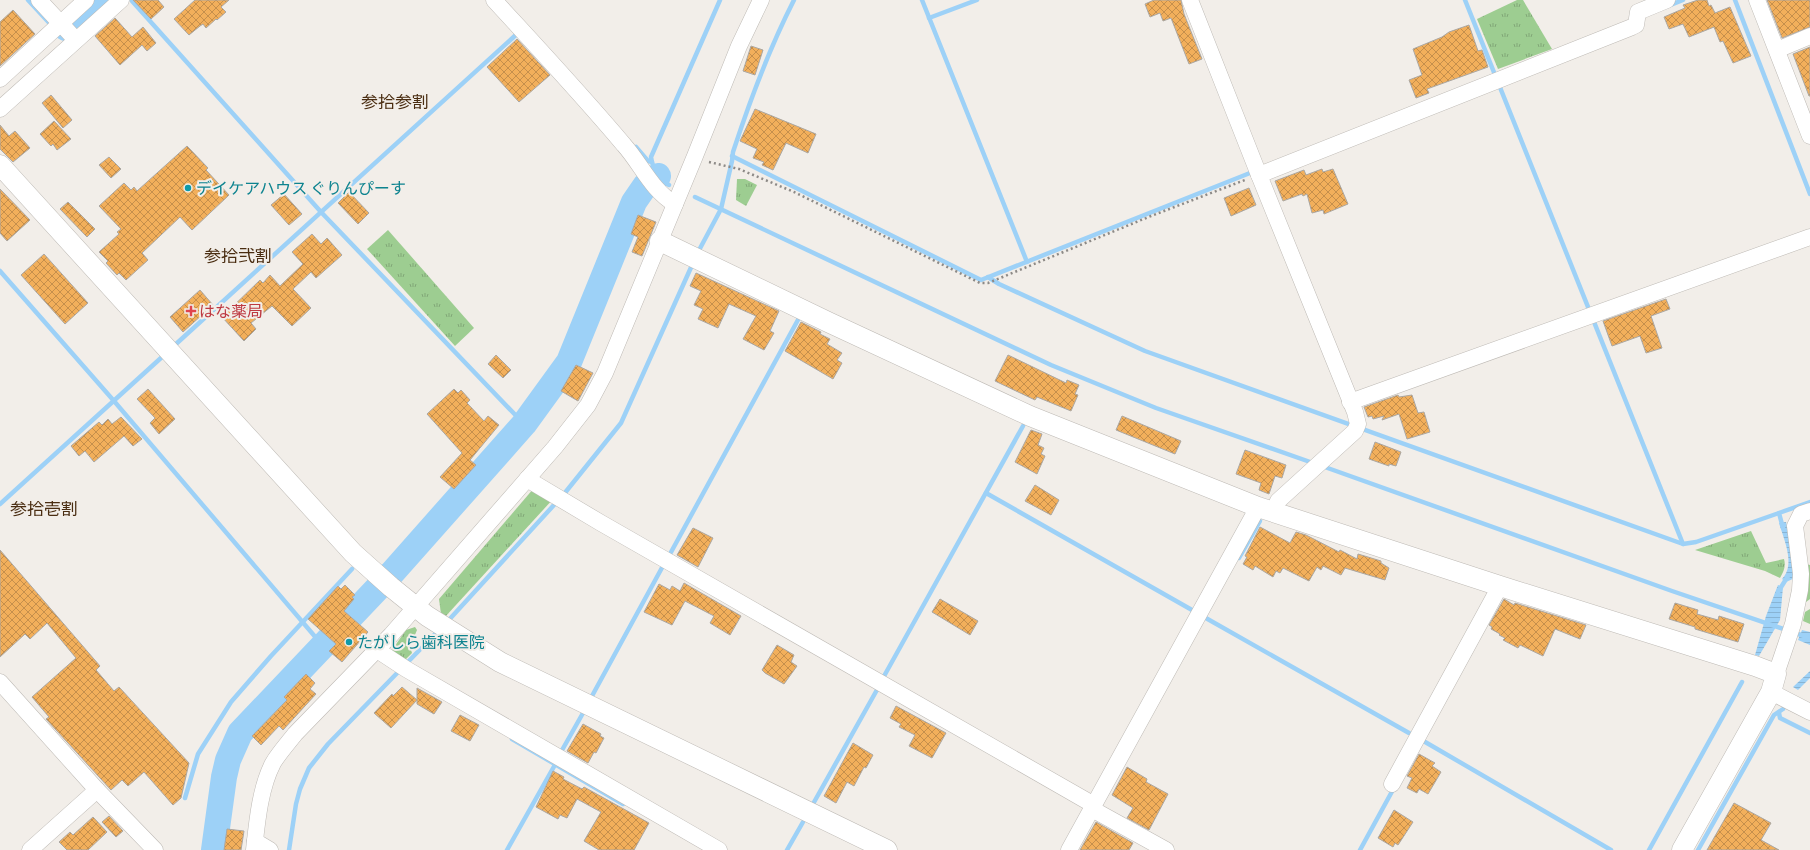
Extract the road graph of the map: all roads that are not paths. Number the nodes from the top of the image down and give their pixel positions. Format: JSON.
{"nodes":[{"id":1,"x":39,"y":0,"type":"edge"},
{"id":2,"x":86,"y":0,"type":"edge"},
{"id":3,"x":121,"y":0,"type":"edge"},
{"id":4,"x":494,"y":0,"type":"edge"},
{"id":5,"x":760,"y":0,"type":"edge"},
{"id":6,"x":1190,"y":0,"type":"edge"},
{"id":7,"x":1667,"y":0,"type":"edge"},
{"id":8,"x":1757,"y":0,"type":"edge"},
{"id":9,"x":63,"y":30,"type":"junction"},
{"id":10,"x":1810,"y":36,"type":"edge"},
{"id":11,"x":1777,"y":50,"type":"junction"},
{"id":12,"x":0,"y":79,"type":"edge"},
{"id":13,"x":0,"y":108,"type":"edge"},
{"id":14,"x":1810,"y":136,"type":"edge"},
{"id":15,"x":0,"y":165,"type":"edge"},
{"id":16,"x":1257,"y":172,"type":"junction"},
{"id":17,"x":675,"y":204,"type":"junction"},
{"id":18,"x":1810,"y":237,"type":"edge"},
{"id":19,"x":660,"y":241,"type":"junction"},
{"id":20,"x":1350,"y":402,"type":"junction"},
{"id":21,"x":527,"y":479,"type":"junction"},
{"id":22,"x":1265,"y":509,"type":"junction"},
{"id":23,"x":1810,"y":511,"type":"edge"},
{"id":24,"x":1500,"y":586,"type":"junction"},
{"id":25,"x":416,"y":607,"type":"junction"},
{"id":26,"x":377,"y":650,"type":"junction"},
{"id":27,"x":0,"y":682,"type":"edge"},
{"id":28,"x":1773,"y":683,"type":"junction"},
{"id":29,"x":1810,"y":712,"type":"edge"},
{"id":30,"x":1392,"y":784,"type":"dead end"},
{"id":31,"x":97,"y":790,"type":"junction"},
{"id":32,"x":1093,"y":807,"type":"junction"},
{"id":33,"x":255,"y":846,"type":"edge"},
{"id":34,"x":30,"y":850,"type":"edge"},
{"id":35,"x":155,"y":850,"type":"edge"},
{"id":36,"x":270,"y":850,"type":"edge"},
{"id":37,"x":719,"y":850,"type":"edge"},
{"id":38,"x":887,"y":850,"type":"edge"},
{"id":39,"x":1069,"y":850,"type":"edge"},
{"id":40,"x":1166,"y":850,"type":"edge"},
{"id":41,"x":1682,"y":850,"type":"edge"}],
"edges":[{"from":1,"to":9,"type":"street"},
{"from":2,"to":9,"type":"street"},
{"from":3,"to":9,"type":"street"},
{"from":4,"to":17,"type":"street"},
{"from":5,"to":17,"type":"street"},
{"from":6,"to":16,"type":"street"},
{"from":7,"to":16,"type":"street"},
{"from":8,"to":11,"type":"street"},
{"from":9,"to":12,"type":"street"},
{"from":9,"to":13,"type":"street"},
{"from":10,"to":11,"type":"street"},
{"from":11,"to":14,"type":"street"},
{"from":15,"to":25,"type":"street"},
{"from":16,"to":20,"type":"street"},
{"from":17,"to":19,"type":"street"},
{"from":18,"to":20,"type":"street"},
{"from":19,"to":21,"type":"street"},
{"from":19,"to":22,"type":"street"},
{"from":20,"to":22,"type":"street"},
{"from":21,"to":25,"type":"street"},
{"from":21,"to":32,"type":"street"},
{"from":22,"to":24,"type":"street"},
{"from":22,"to":32,"type":"street"},
{"from":23,"to":28,"type":"street"},
{"from":24,"to":28,"type":"street"},
{"from":24,"to":30,"type":"street"},
{"from":25,"to":26,"type":"street"},
{"from":25,"to":38,"type":"street"},
{"from":26,"to":33,"type":"street"},
{"from":26,"to":37,"type":"street"},
{"from":27,"to":31,"type":"street"},
{"from":28,"to":29,"type":"street"},
{"from":28,"to":41,"type":"street"},
{"from":31,"to":34,"type":"street"},
{"from":31,"to":35,"type":"street"},
{"from":32,"to":39,"type":"street"},
{"from":32,"to":40,"type":"street"},
{"from":33,"to":36,"type":"street"}]}
